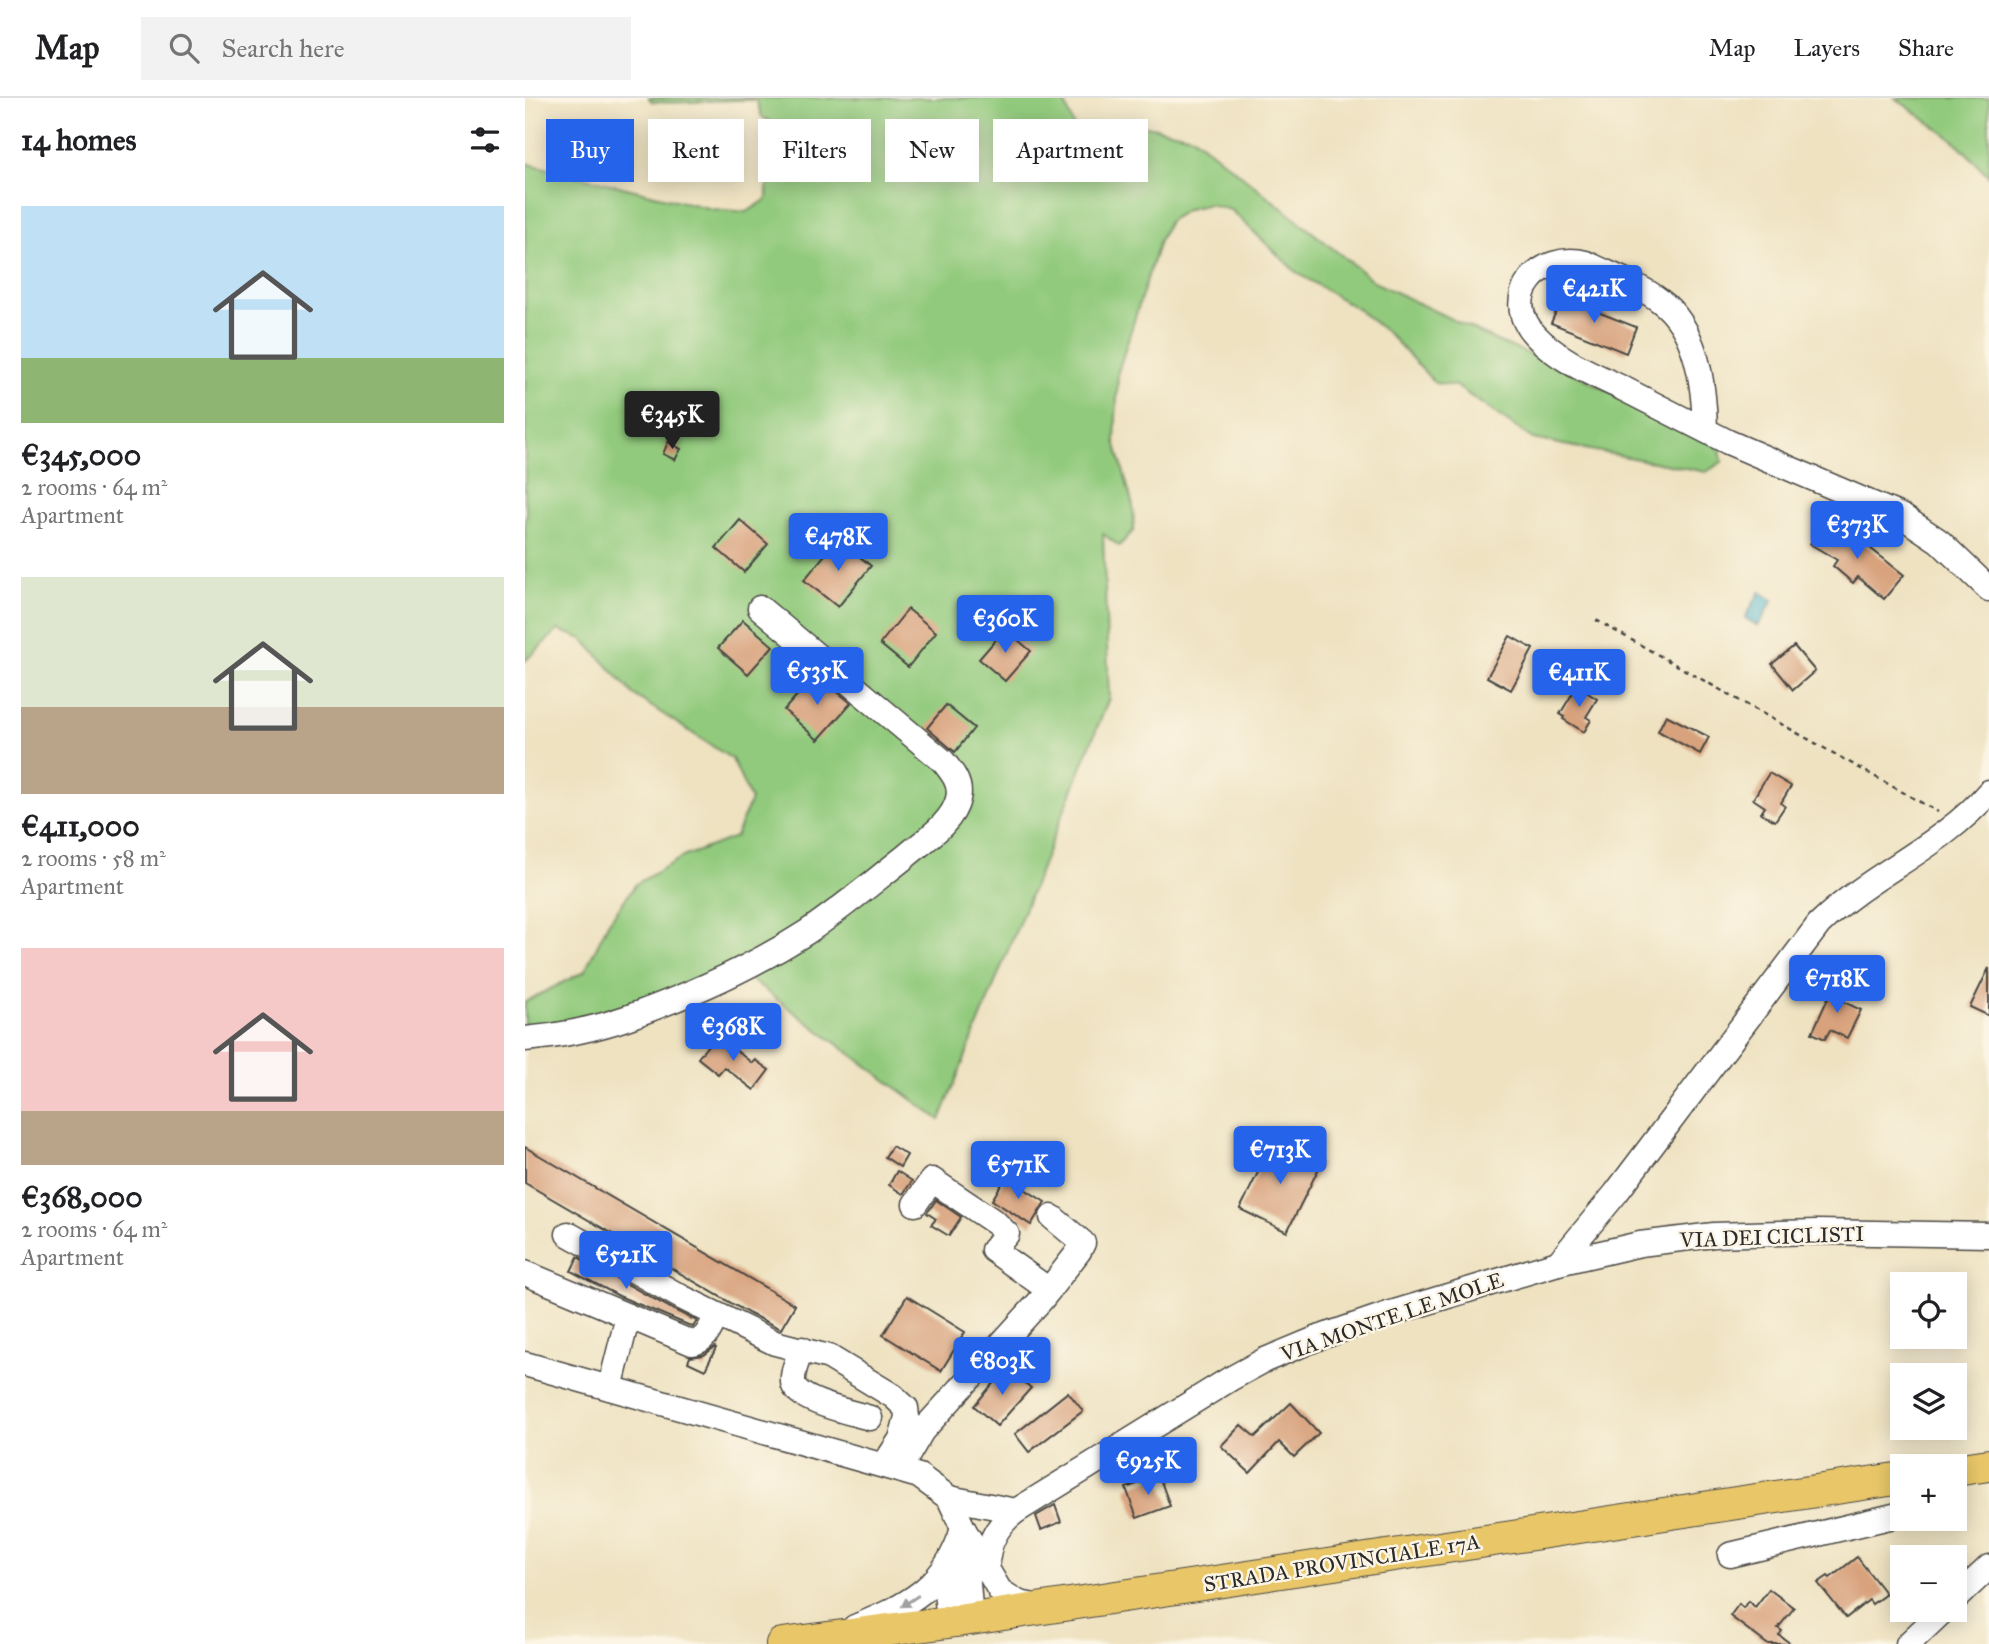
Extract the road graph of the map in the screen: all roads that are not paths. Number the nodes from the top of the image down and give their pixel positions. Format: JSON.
{"nodes":[{"id":1,"x":1705,"y":430,"type":"junction"},
{"id":2,"x":1989,"y":589,"type":"edge"},
{"id":3,"x":760,"y":608,"type":"dead end"},
{"id":4,"x":1989,"y":792,"type":"edge"},
{"id":5,"x":525,"y":1039,"type":"edge"},
{"id":6,"x":915,"y":1204,"type":"dead end"},
{"id":7,"x":1052,"y":1217,"type":"dead end"},
{"id":8,"x":568,"y":1234,"type":"dead end"},
{"id":9,"x":1989,"y":1235,"type":"edge"},
{"id":10,"x":1558,"y":1263,"type":"junction"},
{"id":11,"x":525,"y":1273,"type":"edge"},
{"id":12,"x":1049,"y":1290,"type":"junction"},
{"id":13,"x":717,"y":1315,"type":"junction"},
{"id":14,"x":628,"y":1316,"type":"junction"},
{"id":15,"x":801,"y":1349,"type":"junction"},
{"id":16,"x":525,"y":1364,"type":"edge"},
{"id":17,"x":610,"y":1388,"type":"junction"},
{"id":18,"x":870,"y":1418,"type":"dead end"},
{"id":19,"x":1989,"y":1465,"type":"edge"},
{"id":20,"x":893,"y":1467,"type":"junction"},
{"id":21,"x":1967,"y":1468,"type":"edge"},
{"id":22,"x":1890,"y":1480,"type":"edge"},
{"id":23,"x":949,"y":1498,"type":"junction"},
{"id":24,"x":1016,"y":1511,"type":"junction"},
{"id":25,"x":1890,"y":1517,"type":"edge"},
{"id":26,"x":963,"y":1528,"type":"junction"},
{"id":27,"x":1730,"y":1555,"type":"dead end"},
{"id":28,"x":1989,"y":1567,"type":"edge"},
{"id":29,"x":944,"y":1570,"type":"junction"},
{"id":30,"x":988,"y":1571,"type":"junction"},
{"id":31,"x":1967,"y":1588,"type":"edge"},
{"id":32,"x":1044,"y":1608,"type":"junction"},
{"id":33,"x":960,"y":1620,"type":"junction"},
{"id":34,"x":1931,"y":1622,"type":"edge"},
{"id":35,"x":834,"y":1636,"type":"junction"},
{"id":36,"x":782,"y":1644,"type":"edge"},
{"id":37,"x":1908,"y":1644,"type":"edge"}],
"edges":[{"from":1,"to":1,"type":"street"},
{"from":1,"to":2,"type":"street"},
{"from":3,"to":5,"type":"street"},
{"from":4,"to":10,"type":"street"},
{"from":6,"to":12,"type":"street"},
{"from":7,"to":12,"type":"street"},
{"from":8,"to":13,"type":"street"},
{"from":9,"to":10,"type":"street","name":"VIA DEI CICLISTI"},
{"from":10,"to":24,"type":"street","name":"VIA MONTE LE MOLE"},
{"from":11,"to":14,"type":"street"},
{"from":12,"to":20,"type":"street"},
{"from":13,"to":14,"type":"street"},
{"from":13,"to":15,"type":"street"},
{"from":14,"to":17,"type":"street"},
{"from":15,"to":18,"type":"street"},
{"from":15,"to":20,"type":"street"},
{"from":16,"to":17,"type":"street"},
{"from":17,"to":20,"type":"street"},
{"from":19,"to":21,"type":"main road"},
{"from":20,"to":23,"type":"street"},
{"from":22,"to":32,"type":"main road","name":"STRADA PROVINCIALE 17A"},
{"from":23,"to":24,"type":"street"},
{"from":23,"to":26,"type":"street"},
{"from":24,"to":30,"type":"street","name":"VIA MONTE LE MOLE"},
{"from":25,"to":27,"type":"street"},
{"from":26,"to":29,"type":"street"},
{"from":26,"to":30,"type":"street"},
{"from":26,"to":33,"type":"street"},
{"from":28,"to":31,"type":"street"},
{"from":29,"to":33,"type":"street"},
{"from":29,"to":35,"type":"street","one_way":true},
{"from":30,"to":32,"type":"street"},
{"from":32,"to":33,"type":"main road","name":"STRADA PROVINCIALE 17A"},
{"from":33,"to":35,"type":"main road","name":"STRADA PROVINCIALE 17A"},
{"from":34,"to":37,"type":"street"},
{"from":35,"to":36,"type":"main road","name":"STRADA PROVINCIALE 17A"}]}
